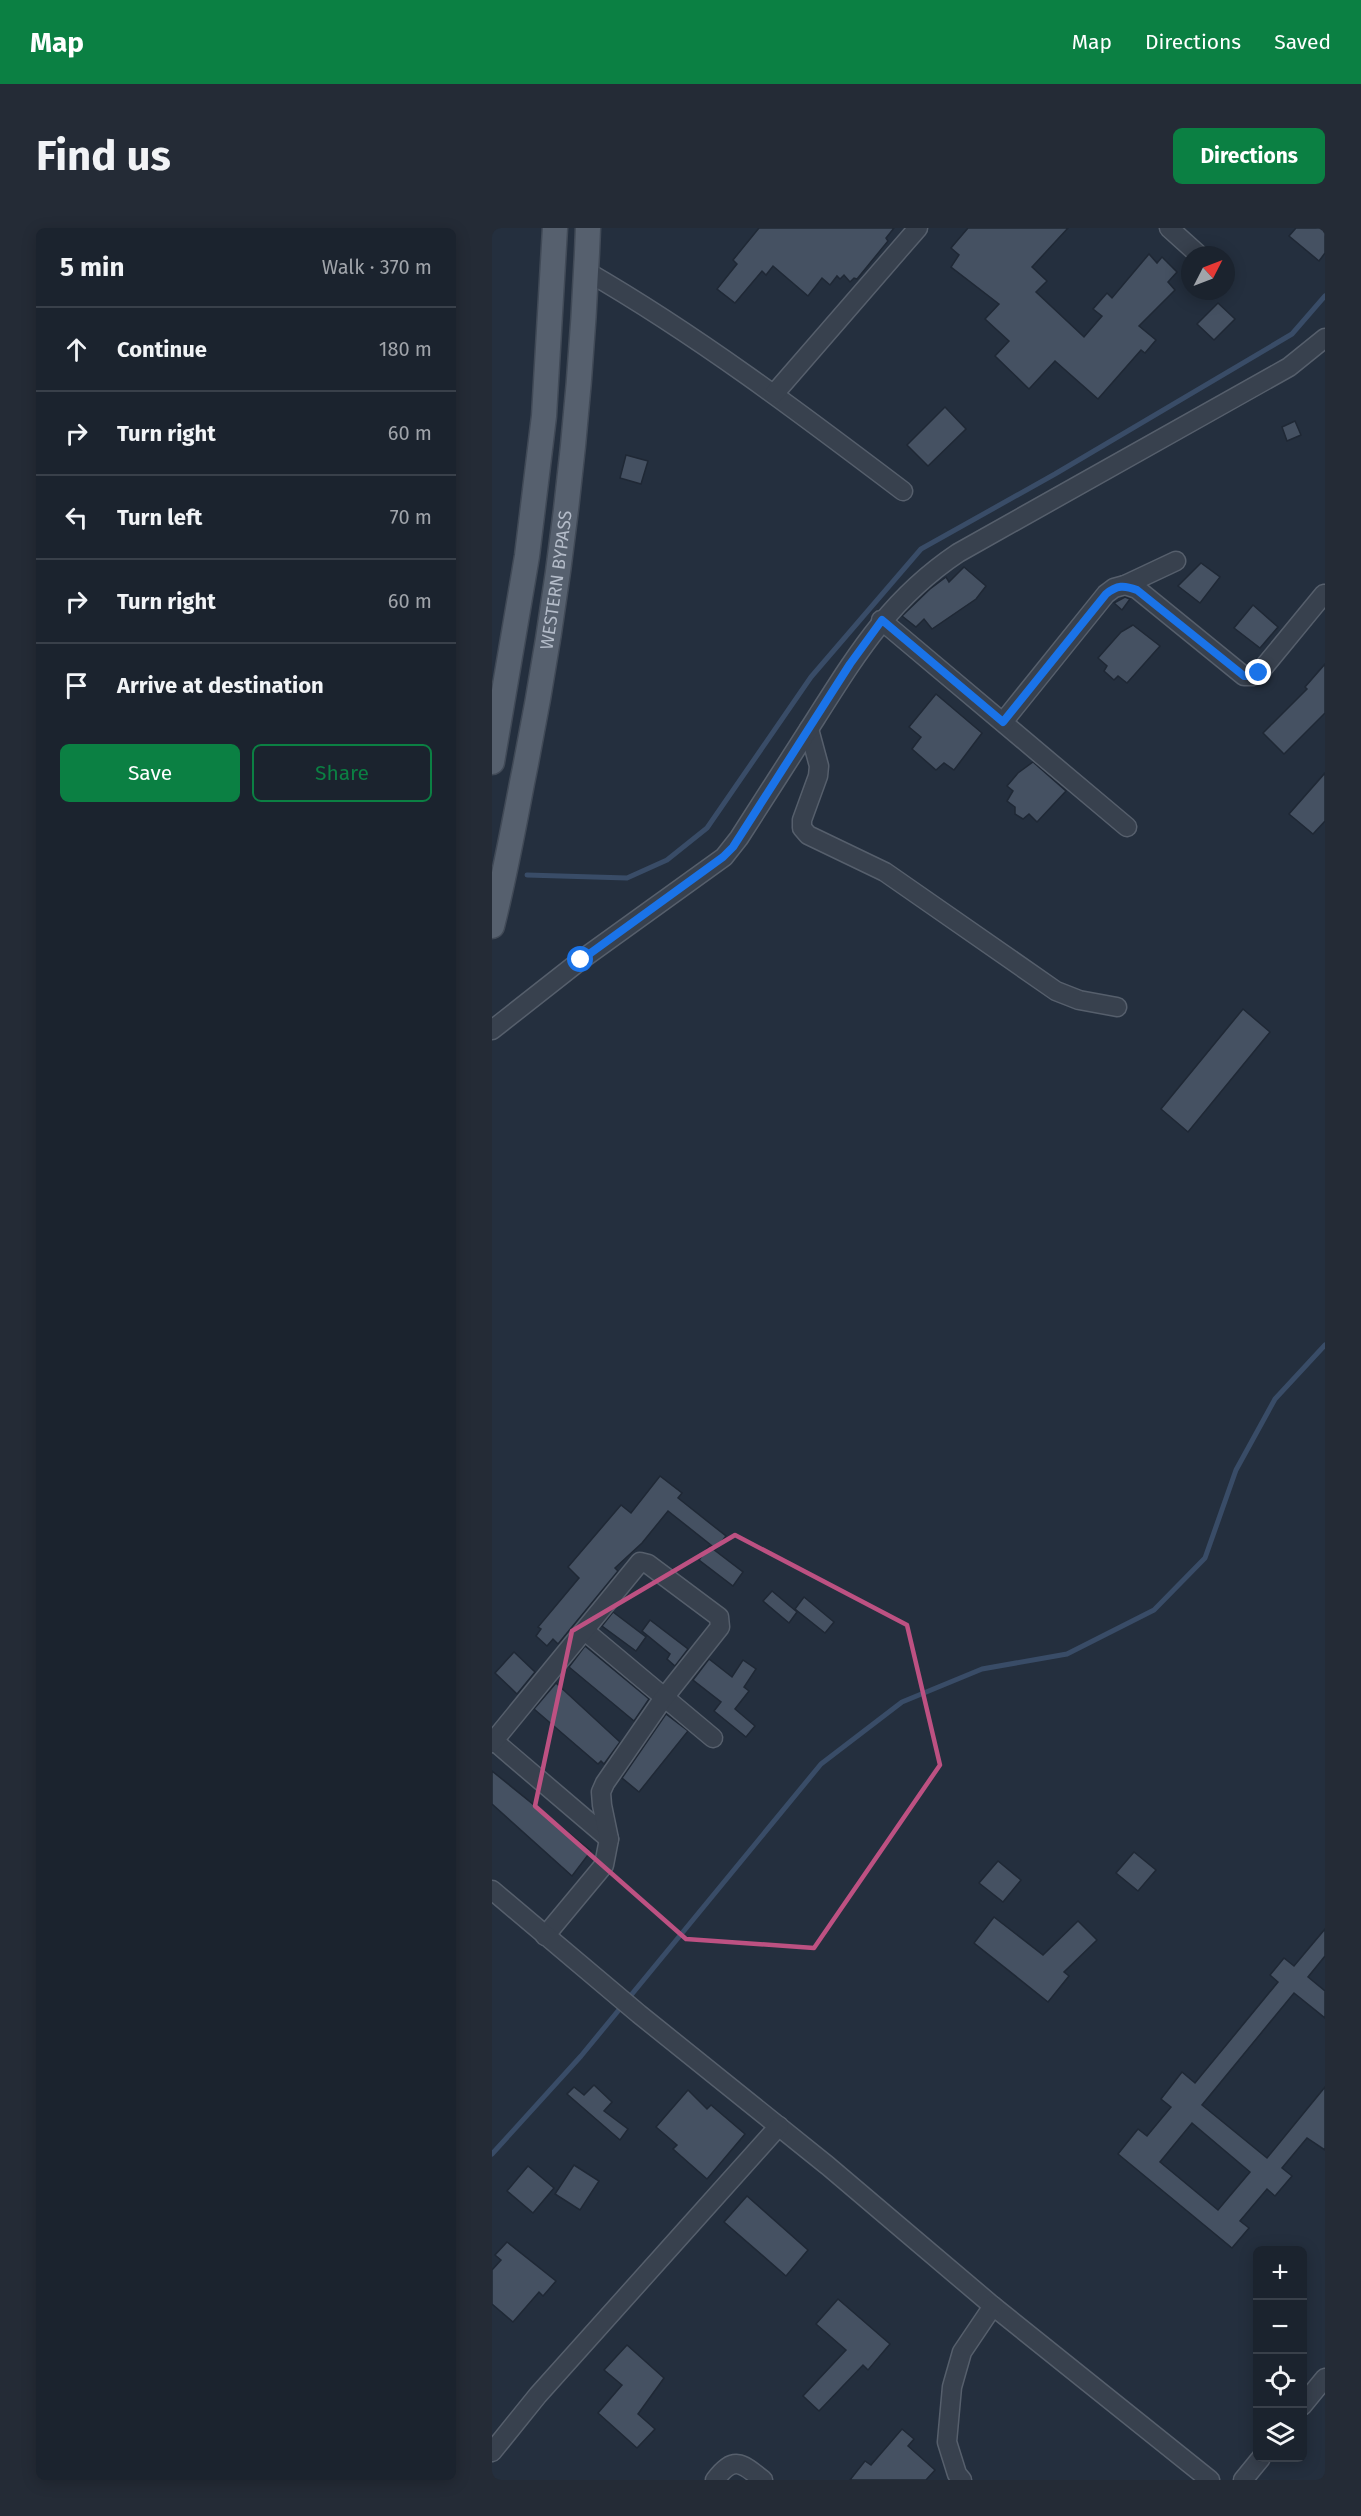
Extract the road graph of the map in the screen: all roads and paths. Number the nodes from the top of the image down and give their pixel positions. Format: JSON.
{"nodes":[{"id":1,"x":555,"y":228,"type":"edge"},
{"id":2,"x":588,"y":228,"type":"edge"},
{"id":3,"x":918,"y":228,"type":"edge"},
{"id":4,"x":1169,"y":228,"type":"edge"},
{"id":5,"x":1189,"y":246,"type":"edge"},
{"id":6,"x":586,"y":271,"type":"junction"},
{"id":7,"x":1325,"y":338,"type":"edge"},
{"id":8,"x":774,"y":394,"type":"junction"},
{"id":9,"x":903,"y":490,"type":"dead end"},
{"id":10,"x":1176,"y":561,"type":"dead end"},
{"id":11,"x":1125,"y":585,"type":"junction"},
{"id":12,"x":1324,"y":594,"type":"edge"},
{"id":13,"x":882,"y":620,"type":"junction"},
{"id":14,"x":1003,"y":722,"type":"junction"},
{"id":15,"x":809,"y":729,"type":"junction"},
{"id":16,"x":492,"y":762,"type":"edge"},
{"id":17,"x":1127,"y":827,"type":"dead end"},
{"id":18,"x":492,"y":926,"type":"edge"},
{"id":19,"x":1118,"y":1007,"type":"dead end"},
{"id":20,"x":492,"y":1030,"type":"edge"},
{"id":21,"x":585,"y":1631,"type":"junction"},
{"id":22,"x":663,"y":1699,"type":"junction"},
{"id":23,"x":713,"y":1738,"type":"dead end"},
{"id":24,"x":493,"y":1742,"type":"edge"},
{"id":25,"x":609,"y":1839,"type":"junction"},
{"id":26,"x":492,"y":1890,"type":"edge"},
{"id":27,"x":545,"y":1936,"type":"junction"},
{"id":28,"x":779,"y":2126,"type":"junction"},
{"id":29,"x":993,"y":2306,"type":"junction"},
{"id":30,"x":1325,"y":2378,"type":"edge"},
{"id":31,"x":1307,"y":2400,"type":"edge"},
{"id":32,"x":492,"y":2452,"type":"edge"},
{"id":33,"x":1257,"y":2462,"type":"edge"},
{"id":34,"x":715,"y":2480,"type":"edge"},
{"id":35,"x":763,"y":2480,"type":"edge"},
{"id":36,"x":962,"y":2480,"type":"edge"},
{"id":37,"x":1210,"y":2480,"type":"edge"},
{"id":38,"x":1243,"y":2480,"type":"edge"}],
"edges":[{"from":1,"to":16,"type":"main road","name":"WESTERN BYPASS"},
{"from":2,"to":6,"type":"main road","name":"WESTERN BYPASS"},
{"from":3,"to":8,"type":"street"},
{"from":4,"to":5,"type":"street"},
{"from":6,"to":8,"type":"street"},
{"from":6,"to":18,"type":"main road","name":"WESTERN BYPASS"},
{"from":7,"to":13,"type":"street"},
{"from":8,"to":9,"type":"street"},
{"from":10,"to":11,"type":"street"},
{"from":11,"to":12,"type":"street"},
{"from":11,"to":14,"type":"street"},
{"from":13,"to":14,"type":"street"},
{"from":13,"to":15,"type":"street"},
{"from":14,"to":17,"type":"street"},
{"from":15,"to":19,"type":"street"},
{"from":15,"to":20,"type":"street"},
{"from":21,"to":22,"type":"street"},
{"from":21,"to":22,"type":"street"},
{"from":21,"to":24,"type":"street"},
{"from":22,"to":23,"type":"street"},
{"from":22,"to":25,"type":"street"},
{"from":24,"to":25,"type":"street"},
{"from":25,"to":27,"type":"street"},
{"from":26,"to":27,"type":"street"},
{"from":27,"to":28,"type":"street"},
{"from":28,"to":29,"type":"street"},
{"from":28,"to":32,"type":"street"},
{"from":29,"to":36,"type":"street"},
{"from":29,"to":37,"type":"street"},
{"from":30,"to":31,"type":"street"},
{"from":33,"to":38,"type":"street"},
{"from":34,"to":35,"type":"street"}]}
